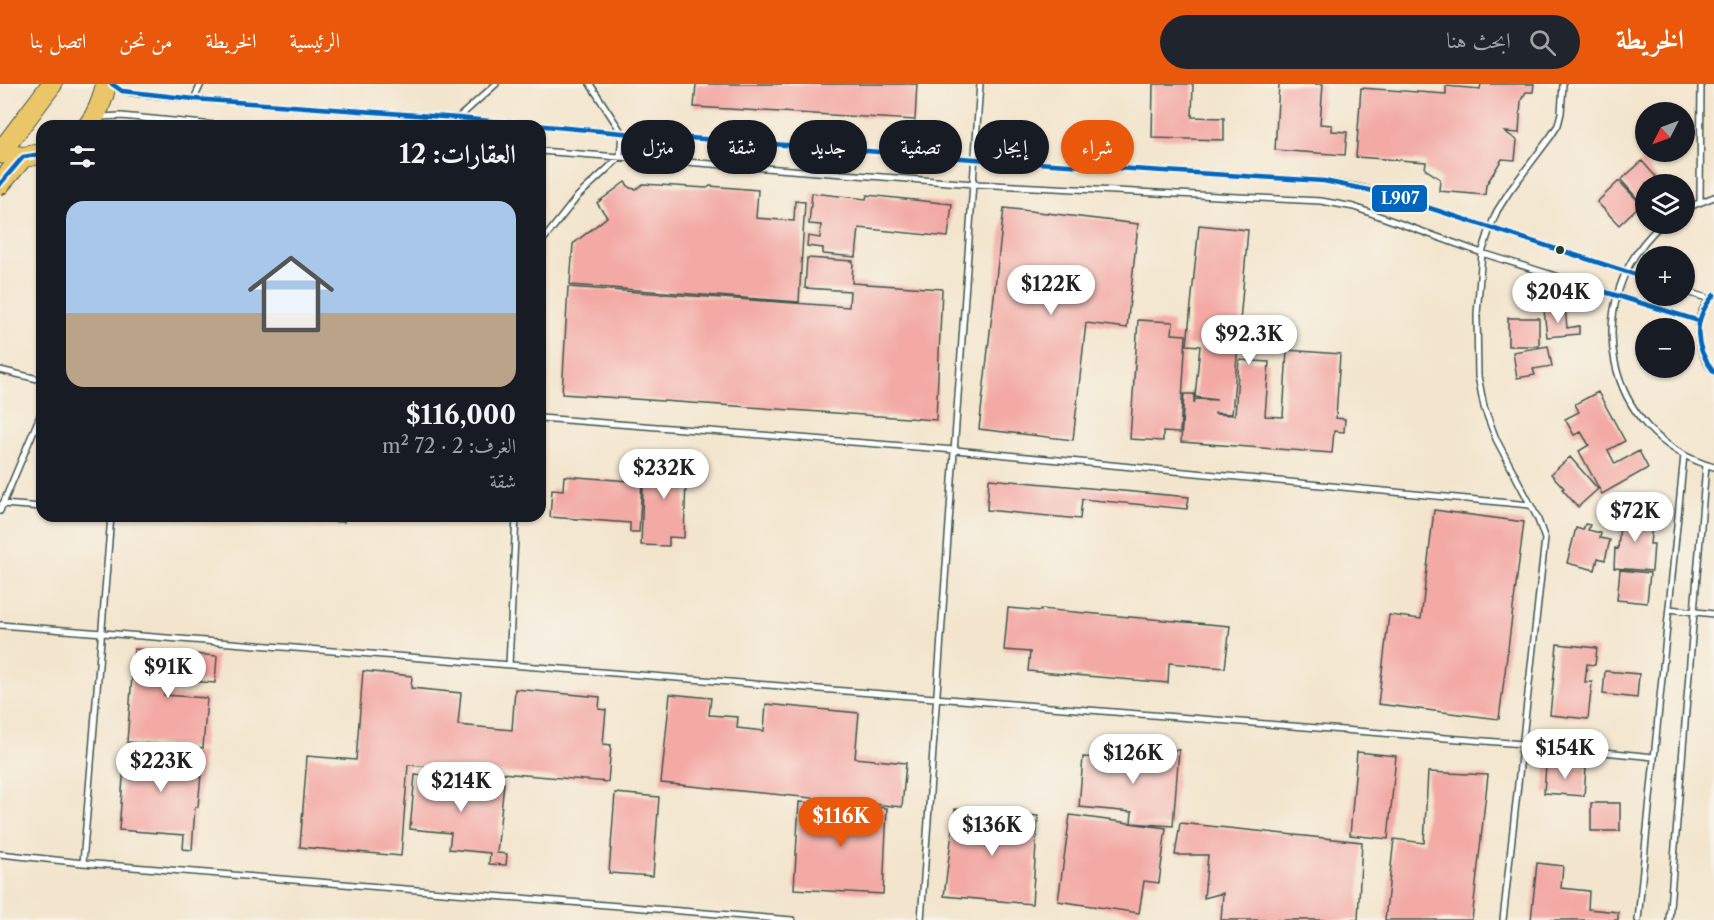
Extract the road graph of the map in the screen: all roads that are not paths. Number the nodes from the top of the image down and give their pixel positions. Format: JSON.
{"nodes":[{"id":1,"x":52,"y":84,"type":"edge"},
{"id":2,"x":106,"y":84,"type":"edge"},
{"id":3,"x":111,"y":84,"type":"edge"},
{"id":4,"x":201,"y":84,"type":"edge"},
{"id":5,"x":496,"y":84,"type":"edge"},
{"id":6,"x":590,"y":84,"type":"edge"},
{"id":7,"x":981,"y":84,"type":"edge"},
{"id":8,"x":1563,"y":84,"type":"edge"},
{"id":9,"x":1701,"y":84,"type":"edge"},
{"id":10,"x":194,"y":99,"type":"junction"},
{"id":11,"x":458,"y":118,"type":"junction"},
{"id":12,"x":92,"y":120,"type":"edge"},
{"id":13,"x":101,"y":120,"type":"edge"},
{"id":14,"x":153,"y":120,"type":"edge"},
{"id":15,"x":480,"y":120,"type":"edge"},
{"id":16,"x":978,"y":120,"type":"edge"},
{"id":17,"x":546,"y":126,"type":"edge"},
{"id":18,"x":621,"y":131,"type":"edge"},
{"id":19,"x":621,"y":133,"type":"edge"},
{"id":20,"x":695,"y":138,"type":"edge"},
{"id":21,"x":621,"y":145,"type":"edge"},
{"id":22,"x":546,"y":151,"type":"edge"},
{"id":23,"x":0,"y":153,"type":"edge"},
{"id":24,"x":32,"y":156,"type":"edge"},
{"id":25,"x":620,"y":157,"type":"junction"},
{"id":26,"x":974,"y":159,"type":"edge"},
{"id":27,"x":1049,"y":164,"type":"edge"},
{"id":28,"x":974,"y":174,"type":"edge"},
{"id":29,"x":0,"y":184,"type":"edge"},
{"id":30,"x":974,"y":184,"type":"junction"},
{"id":31,"x":1714,"y":197,"type":"edge"},
{"id":32,"x":1700,"y":201,"type":"junction"},
{"id":33,"x":1695,"y":204,"type":"edge"},
{"id":34,"x":1490,"y":228,"type":"junction"},
{"id":35,"x":1652,"y":234,"type":"edge"},
{"id":36,"x":546,"y":236,"type":"edge"},
{"id":37,"x":1482,"y":253,"type":"junction"},
{"id":38,"x":1625,"y":271,"type":"junction"},
{"id":39,"x":1635,"y":274,"type":"edge"},
{"id":40,"x":1695,"y":293,"type":"edge"},
{"id":41,"x":1616,"y":296,"type":"junction"},
{"id":42,"x":1712,"y":297,"type":"edge"},
{"id":43,"x":1699,"y":321,"type":"junction"},
{"id":44,"x":0,"y":370,"type":"edge"},
{"id":45,"x":1714,"y":372,"type":"edge"},
{"id":46,"x":36,"y":379,"type":"edge"},
{"id":47,"x":546,"y":418,"type":"edge"},
{"id":48,"x":36,"y":425,"type":"edge"},
{"id":49,"x":955,"y":450,"type":"junction"},
{"id":50,"x":1684,"y":455,"type":"junction"},
{"id":51,"x":1706,"y":465,"type":"junction"},
{"id":52,"x":1714,"y":467,"type":"edge"},
{"id":53,"x":1530,"y":505,"type":"junction"},
{"id":54,"x":36,"y":507,"type":"edge"},
{"id":55,"x":1,"y":508,"type":"edge"},
{"id":56,"x":110,"y":522,"type":"edge"},
{"id":57,"x":516,"y":522,"type":"edge"},
{"id":58,"x":1669,"y":609,"type":"junction"},
{"id":59,"x":1694,"y":612,"type":"junction"},
{"id":60,"x":1714,"y":614,"type":"edge"},
{"id":61,"x":0,"y":625,"type":"edge"},
{"id":62,"x":101,"y":633,"type":"junction"},
{"id":63,"x":509,"y":665,"type":"junction"},
{"id":64,"x":937,"y":699,"type":"junction"},
{"id":65,"x":1523,"y":744,"type":"junction"},
{"id":66,"x":1654,"y":757,"type":"junction"},
{"id":67,"x":0,"y":855,"type":"edge"},
{"id":68,"x":83,"y":863,"type":"junction"},
{"id":69,"x":792,"y":920,"type":"edge"},
{"id":70,"x":921,"y":920,"type":"edge"},
{"id":71,"x":1503,"y":920,"type":"edge"},
{"id":72,"x":1638,"y":920,"type":"edge"},
{"id":73,"x":1669,"y":920,"type":"edge"}],
"edges":[{"from":1,"to":23,"type":"highway"},
{"from":2,"to":12,"type":"highway"},
{"from":3,"to":10,"type":"lane"},
{"from":4,"to":10,"type":"lane"},
{"from":5,"to":11,"type":"lane"},
{"from":6,"to":18,"type":"lane"},
{"from":7,"to":16,"type":"lane"},
{"from":8,"to":34,"type":"lane"},
{"from":9,"to":32,"type":"lane"},
{"from":10,"to":11,"type":"lane"},
{"from":11,"to":15,"type":"lane"},
{"from":13,"to":14,"type":"lane"},
{"from":17,"to":19,"type":"lane"},
{"from":20,"to":26,"type":"lane"},
{"from":21,"to":25,"type":"lane"},
{"from":22,"to":25,"type":"lane"},
{"from":23,"to":24,"type":"highway"},
{"from":24,"to":29,"type":"highway"},
{"from":25,"to":30,"type":"lane"},
{"from":25,"to":36,"type":"lane"},
{"from":27,"to":34,"type":"lane"},
{"from":28,"to":30,"type":"lane"},
{"from":30,"to":37,"type":"lane"},
{"from":30,"to":49,"type":"lane"},
{"from":31,"to":32,"type":"lane"},
{"from":32,"to":33,"type":"lane"},
{"from":34,"to":37,"type":"lane"},
{"from":34,"to":38,"type":"lane"},
{"from":35,"to":38,"type":"lane"},
{"from":37,"to":41,"type":"lane"},
{"from":37,"to":53,"type":"lane"},
{"from":38,"to":39,"type":"lane"},
{"from":38,"to":41,"type":"lane"},
{"from":40,"to":42,"type":"lane"},
{"from":41,"to":43,"type":"lane"},
{"from":41,"to":50,"type":"lane"},
{"from":42,"to":43,"type":"lane"},
{"from":43,"to":45,"type":"lane"},
{"from":44,"to":46,"type":"lane"},
{"from":47,"to":49,"type":"lane"},
{"from":48,"to":55,"type":"lane"},
{"from":49,"to":53,"type":"lane"},
{"from":49,"to":64,"type":"lane"},
{"from":50,"to":51,"type":"lane"},
{"from":50,"to":58,"type":"lane"},
{"from":51,"to":52,"type":"lane"},
{"from":51,"to":59,"type":"lane"},
{"from":53,"to":65,"type":"lane"},
{"from":54,"to":55,"type":"lane"},
{"from":56,"to":62,"type":"lane"},
{"from":57,"to":63,"type":"lane"},
{"from":58,"to":59,"type":"lane"},
{"from":58,"to":66,"type":"lane"},
{"from":59,"to":60,"type":"lane"},
{"from":59,"to":73,"type":"lane"},
{"from":61,"to":62,"type":"lane"},
{"from":62,"to":63,"type":"lane"},
{"from":62,"to":68,"type":"lane"},
{"from":63,"to":64,"type":"lane"},
{"from":64,"to":65,"type":"lane"},
{"from":64,"to":70,"type":"lane"},
{"from":65,"to":66,"type":"lane"},
{"from":65,"to":71,"type":"lane"},
{"from":66,"to":72,"type":"lane"},
{"from":67,"to":68,"type":"lane"},
{"from":68,"to":69,"type":"lane"}]}
